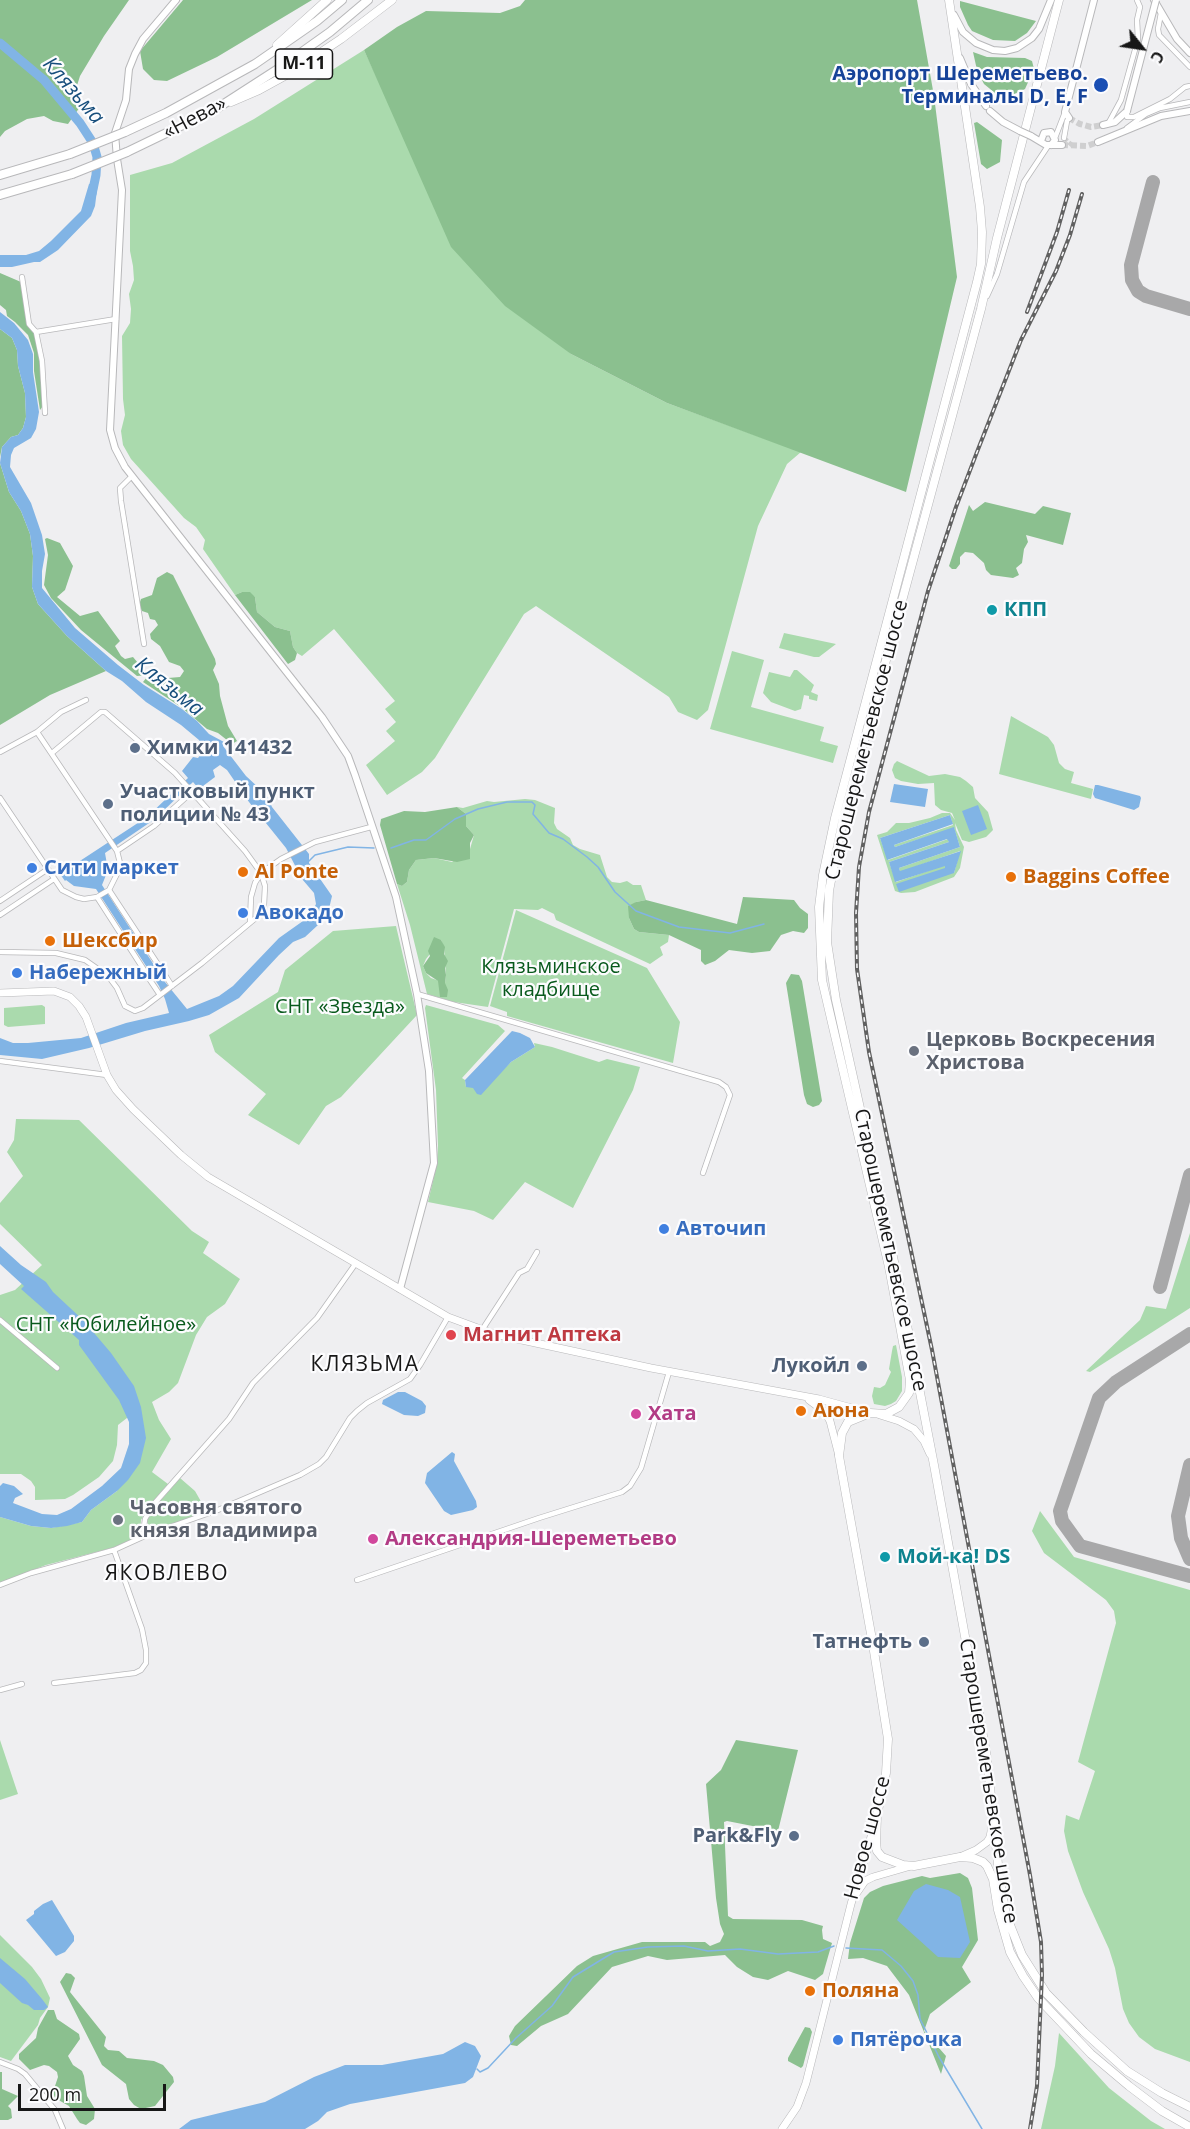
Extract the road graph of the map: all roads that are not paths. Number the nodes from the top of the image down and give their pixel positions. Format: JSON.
{"nodes":[{"id":1,"x":176,"y":0,"type":"edge"},
{"id":2,"x":327,"y":0,"type":"edge"},
{"id":3,"x":342,"y":0,"type":"edge"},
{"id":4,"x":368,"y":0,"type":"edge"},
{"id":5,"x":392,"y":0,"type":"edge"},
{"id":6,"x":949,"y":0,"type":"edge"},
{"id":7,"x":1051,"y":0,"type":"edge"},
{"id":8,"x":1059,"y":0,"type":"edge"},
{"id":9,"x":1094,"y":0,"type":"edge"},
{"id":10,"x":1137,"y":0,"type":"edge"},
{"id":11,"x":1155,"y":0,"type":"edge"},
{"id":12,"x":951,"y":9,"type":"junction"},
{"id":13,"x":1161,"y":11,"type":"junction"},
{"id":14,"x":955,"y":40,"type":"junction"},
{"id":15,"x":1190,"y":53,"type":"edge"},
{"id":16,"x":255,"y":64,"type":"junction"},
{"id":17,"x":1190,"y":67,"type":"edge"},
{"id":18,"x":1190,"y":86,"type":"edge"},
{"id":19,"x":1190,"y":102,"type":"edge"},
{"id":20,"x":216,"y":109,"type":"junction"},
{"id":21,"x":1127,"y":111,"type":"junction"},
{"id":22,"x":1190,"y":111,"type":"edge"},
{"id":23,"x":1067,"y":117,"type":"junction"},
{"id":24,"x":1105,"y":124,"type":"joint"},
{"id":25,"x":1117,"y":135,"type":"junction"},
{"id":26,"x":1055,"y":138,"type":"junction"},
{"id":27,"x":1041,"y":141,"type":"junction"},
{"id":28,"x":1063,"y":141,"type":"joint"},
{"id":29,"x":1098,"y":142,"type":"tunnel mouth"},
{"id":30,"x":1050,"y":145,"type":"junction"},
{"id":31,"x":0,"y":175,"type":"edge"},
{"id":32,"x":0,"y":195,"type":"edge"},
{"id":33,"x":22,"y":277,"type":"dead end"},
{"id":34,"x":981,"y":309,"type":"junction"},
{"id":35,"x":116,"y":319,"type":"junction"},
{"id":36,"x":36,"y":332,"type":"junction"},
{"id":37,"x":45,"y":413,"type":"dead end"},
{"id":38,"x":132,"y":476,"type":"junction"},
{"id":39,"x":144,"y":644,"type":"dead end"},
{"id":40,"x":86,"y":700,"type":"dead end"},
{"id":41,"x":37,"y":732,"type":"junction"},
{"id":42,"x":0,"y":752,"type":"edge"},
{"id":43,"x":52,"y":753,"type":"junction"},
{"id":44,"x":191,"y":789,"type":"junction"},
{"id":45,"x":0,"y":798,"type":"edge"},
{"id":46,"x":371,"y":827,"type":"junction"},
{"id":47,"x":116,"y":850,"type":"junction"},
{"id":48,"x":48,"y":869,"type":"junction"},
{"id":49,"x":261,"y":873,"type":"junction"},
{"id":50,"x":54,"y":879,"type":"junction"},
{"id":51,"x":108,"y":891,"type":"junction"},
{"id":52,"x":98,"y":896,"type":"junction"},
{"id":53,"x":0,"y":901,"type":"edge"},
{"id":54,"x":0,"y":915,"type":"edge"},
{"id":55,"x":250,"y":922,"type":"junction"},
{"id":56,"x":0,"y":952,"type":"edge"},
{"id":57,"x":159,"y":966,"type":"dead end"},
{"id":58,"x":163,"y":972,"type":"dead end"},
{"id":59,"x":147,"y":973,"type":"dead end"},
{"id":60,"x":150,"y":980,"type":"dead end"},
{"id":61,"x":172,"y":987,"type":"junction"},
{"id":62,"x":0,"y":993,"type":"edge"},
{"id":63,"x":417,"y":994,"type":"junction"},
{"id":64,"x":161,"y":995,"type":"junction"},
{"id":65,"x":0,"y":1061,"type":"edge"},
{"id":66,"x":107,"y":1075,"type":"junction"},
{"id":67,"x":703,"y":1173,"type":"dead end"},
{"id":68,"x":537,"y":1252,"type":"dead end"},
{"id":69,"x":356,"y":1263,"type":"junction"},
{"id":70,"x":400,"y":1289,"type":"junction"},
{"id":71,"x":448,"y":1317,"type":"junction"},
{"id":72,"x":0,"y":1320,"type":"edge"},
{"id":73,"x":482,"y":1330,"type":"junction"},
{"id":74,"x":57,"y":1368,"type":"dead end"},
{"id":75,"x":669,"y":1372,"type":"junction"},
{"id":76,"x":804,"y":1397,"type":"junction"},
{"id":77,"x":870,"y":1413,"type":"junction"},
{"id":78,"x":879,"y":1414,"type":"junction"},
{"id":79,"x":839,"y":1456,"type":"junction"},
{"id":80,"x":934,"y":1465,"type":"junction"},
{"id":81,"x":147,"y":1535,"type":"junction"},
{"id":82,"x":114,"y":1550,"type":"junction"},
{"id":83,"x":357,"y":1580,"type":"dead end"},
{"id":84,"x":0,"y":1585,"type":"edge"},
{"id":85,"x":54,"y":1683,"type":"dead end"},
{"id":86,"x":22,"y":1684,"type":"dead end"},
{"id":87,"x":0,"y":1690,"type":"edge"},
{"id":88,"x":877,"y":1815,"type":"junction"},
{"id":89,"x":993,"y":1815,"type":"junction"},
{"id":90,"x":960,"y":1857,"type":"junction"},
{"id":91,"x":914,"y":1866,"type":"junction"},
{"id":92,"x":851,"y":1904,"type":"junction"},
{"id":93,"x":0,"y":2062,"type":"edge"},
{"id":94,"x":1190,"y":2107,"type":"edge"},
{"id":95,"x":1190,"y":2127,"type":"edge"},
{"id":96,"x":63,"y":2129,"type":"edge"},
{"id":97,"x":782,"y":2129,"type":"edge"}],
"edges":[{"from":1,"to":35,"type":"street"},
{"from":2,"to":16,"type":"main road","number":"М-11"},
{"from":3,"to":16,"type":"highway","name":"«Нева»","number":"М-11"},
{"from":4,"to":20,"type":"highway","name":"«Нева»","number":"М-11"},
{"from":5,"to":20,"type":"main road","number":"М-11"},
{"from":6,"to":12,"type":"main road","name":"Старошереметьевское шоссе"},
{"from":7,"to":12,"type":"street"},
{"from":8,"to":34,"type":"main road","name":"Старошереметьевское шоссе"},
{"from":9,"to":23,"type":"street"},
{"from":10,"to":24,"type":"street"},
{"from":11,"to":13,"type":"street"},
{"from":11,"to":21,"type":"street","bridge":true},
{"from":12,"to":14,"type":"main road","name":"Старошереметьевское шоссе"},
{"from":13,"to":15,"type":"street"},
{"from":13,"to":17,"type":"street"},
{"from":14,"to":27,"type":"street","bridge":true},
{"from":14,"to":78,"type":"main road","name":"Старошереметьевское шоссе"},
{"from":16,"to":31,"type":"highway","name":"«Нева»","number":"М-11","bridge":true},
{"from":18,"to":21,"type":"street"},
{"from":19,"to":25,"type":"street"},
{"from":20,"to":32,"type":"highway","name":"«Нева»","number":"М-11","bridge":true},
{"from":21,"to":24,"type":"street"},
{"from":22,"to":25,"type":"street"},
{"from":23,"to":26,"type":"street"},
{"from":23,"to":28,"type":"street"},
{"from":25,"to":29,"type":"street"},
{"from":26,"to":27,"type":"street"},
{"from":26,"to":30,"type":"street"},
{"from":27,"to":30,"type":"street"},
{"from":28,"to":30,"type":"street"},
{"from":30,"to":34,"type":"street"},
{"from":33,"to":36,"type":"street"},
{"from":34,"to":80,"type":"main road","name":"Старошереметьевское шоссе"},
{"from":35,"to":36,"type":"street"},
{"from":35,"to":38,"type":"street"},
{"from":36,"to":37,"type":"street"},
{"from":38,"to":39,"type":"street"},
{"from":38,"to":46,"type":"street"},
{"from":40,"to":41,"type":"street"},
{"from":41,"to":42,"type":"street"},
{"from":41,"to":43,"type":"street"},
{"from":43,"to":44,"type":"street"},
{"from":43,"to":47,"type":"street"},
{"from":44,"to":47,"type":"street"},
{"from":44,"to":49,"type":"street"},
{"from":45,"to":48,"type":"street"},
{"from":46,"to":49,"type":"street"},
{"from":46,"to":63,"type":"street"},
{"from":47,"to":51,"type":"street"},
{"from":48,"to":50,"type":"street"},
{"from":48,"to":53,"type":"street"},
{"from":49,"to":55,"type":"street"},
{"from":49,"to":55,"type":"street"},
{"from":50,"to":52,"type":"street"},
{"from":50,"to":54,"type":"street"},
{"from":51,"to":52,"type":"street"},
{"from":51,"to":57,"type":"street"},
{"from":52,"to":59,"type":"street"},
{"from":55,"to":61,"type":"street"},
{"from":56,"to":64,"type":"street"},
{"from":58,"to":61,"type":"street"},
{"from":60,"to":64,"type":"street"},
{"from":61,"to":64,"type":"street"},
{"from":62,"to":66,"type":"main road"},
{"from":63,"to":67,"type":"street"},
{"from":63,"to":70,"type":"street"},
{"from":65,"to":66,"type":"street"},
{"from":66,"to":69,"type":"main road"},
{"from":68,"to":73,"type":"street"},
{"from":69,"to":70,"type":"main road"},
{"from":69,"to":81,"type":"street"},
{"from":70,"to":71,"type":"main road"},
{"from":71,"to":73,"type":"main road"},
{"from":71,"to":81,"type":"street"},
{"from":72,"to":74,"type":"street"},
{"from":73,"to":75,"type":"main road"},
{"from":75,"to":76,"type":"main road"},
{"from":75,"to":83,"type":"street"},
{"from":76,"to":77,"type":"main road"},
{"from":76,"to":79,"type":"main road"},
{"from":77,"to":78,"type":"main road"},
{"from":77,"to":79,"type":"main road","name":"Новое шоссе"},
{"from":78,"to":80,"type":"main road"},
{"from":79,"to":88,"type":"main road","name":"Новое шоссе"},
{"from":80,"to":89,"type":"main road","name":"Старошереметьевское шоссе"},
{"from":81,"to":82,"type":"street"},
{"from":82,"to":84,"type":"street"},
{"from":82,"to":85,"type":"street"},
{"from":86,"to":87,"type":"street"},
{"from":88,"to":91,"type":"main road"},
{"from":88,"to":92,"type":"main road","name":"Новое шоссе"},
{"from":89,"to":90,"type":"main road"},
{"from":89,"to":94,"type":"main road","name":"Старошереметьевское шоссе"},
{"from":90,"to":91,"type":"main road"},
{"from":90,"to":95,"type":"main road","name":"Старошереметьевское шоссе"},
{"from":91,"to":92,"type":"main road"},
{"from":92,"to":97,"type":"main road","name":"Новое шоссе"},
{"from":93,"to":96,"type":"street"}]}
